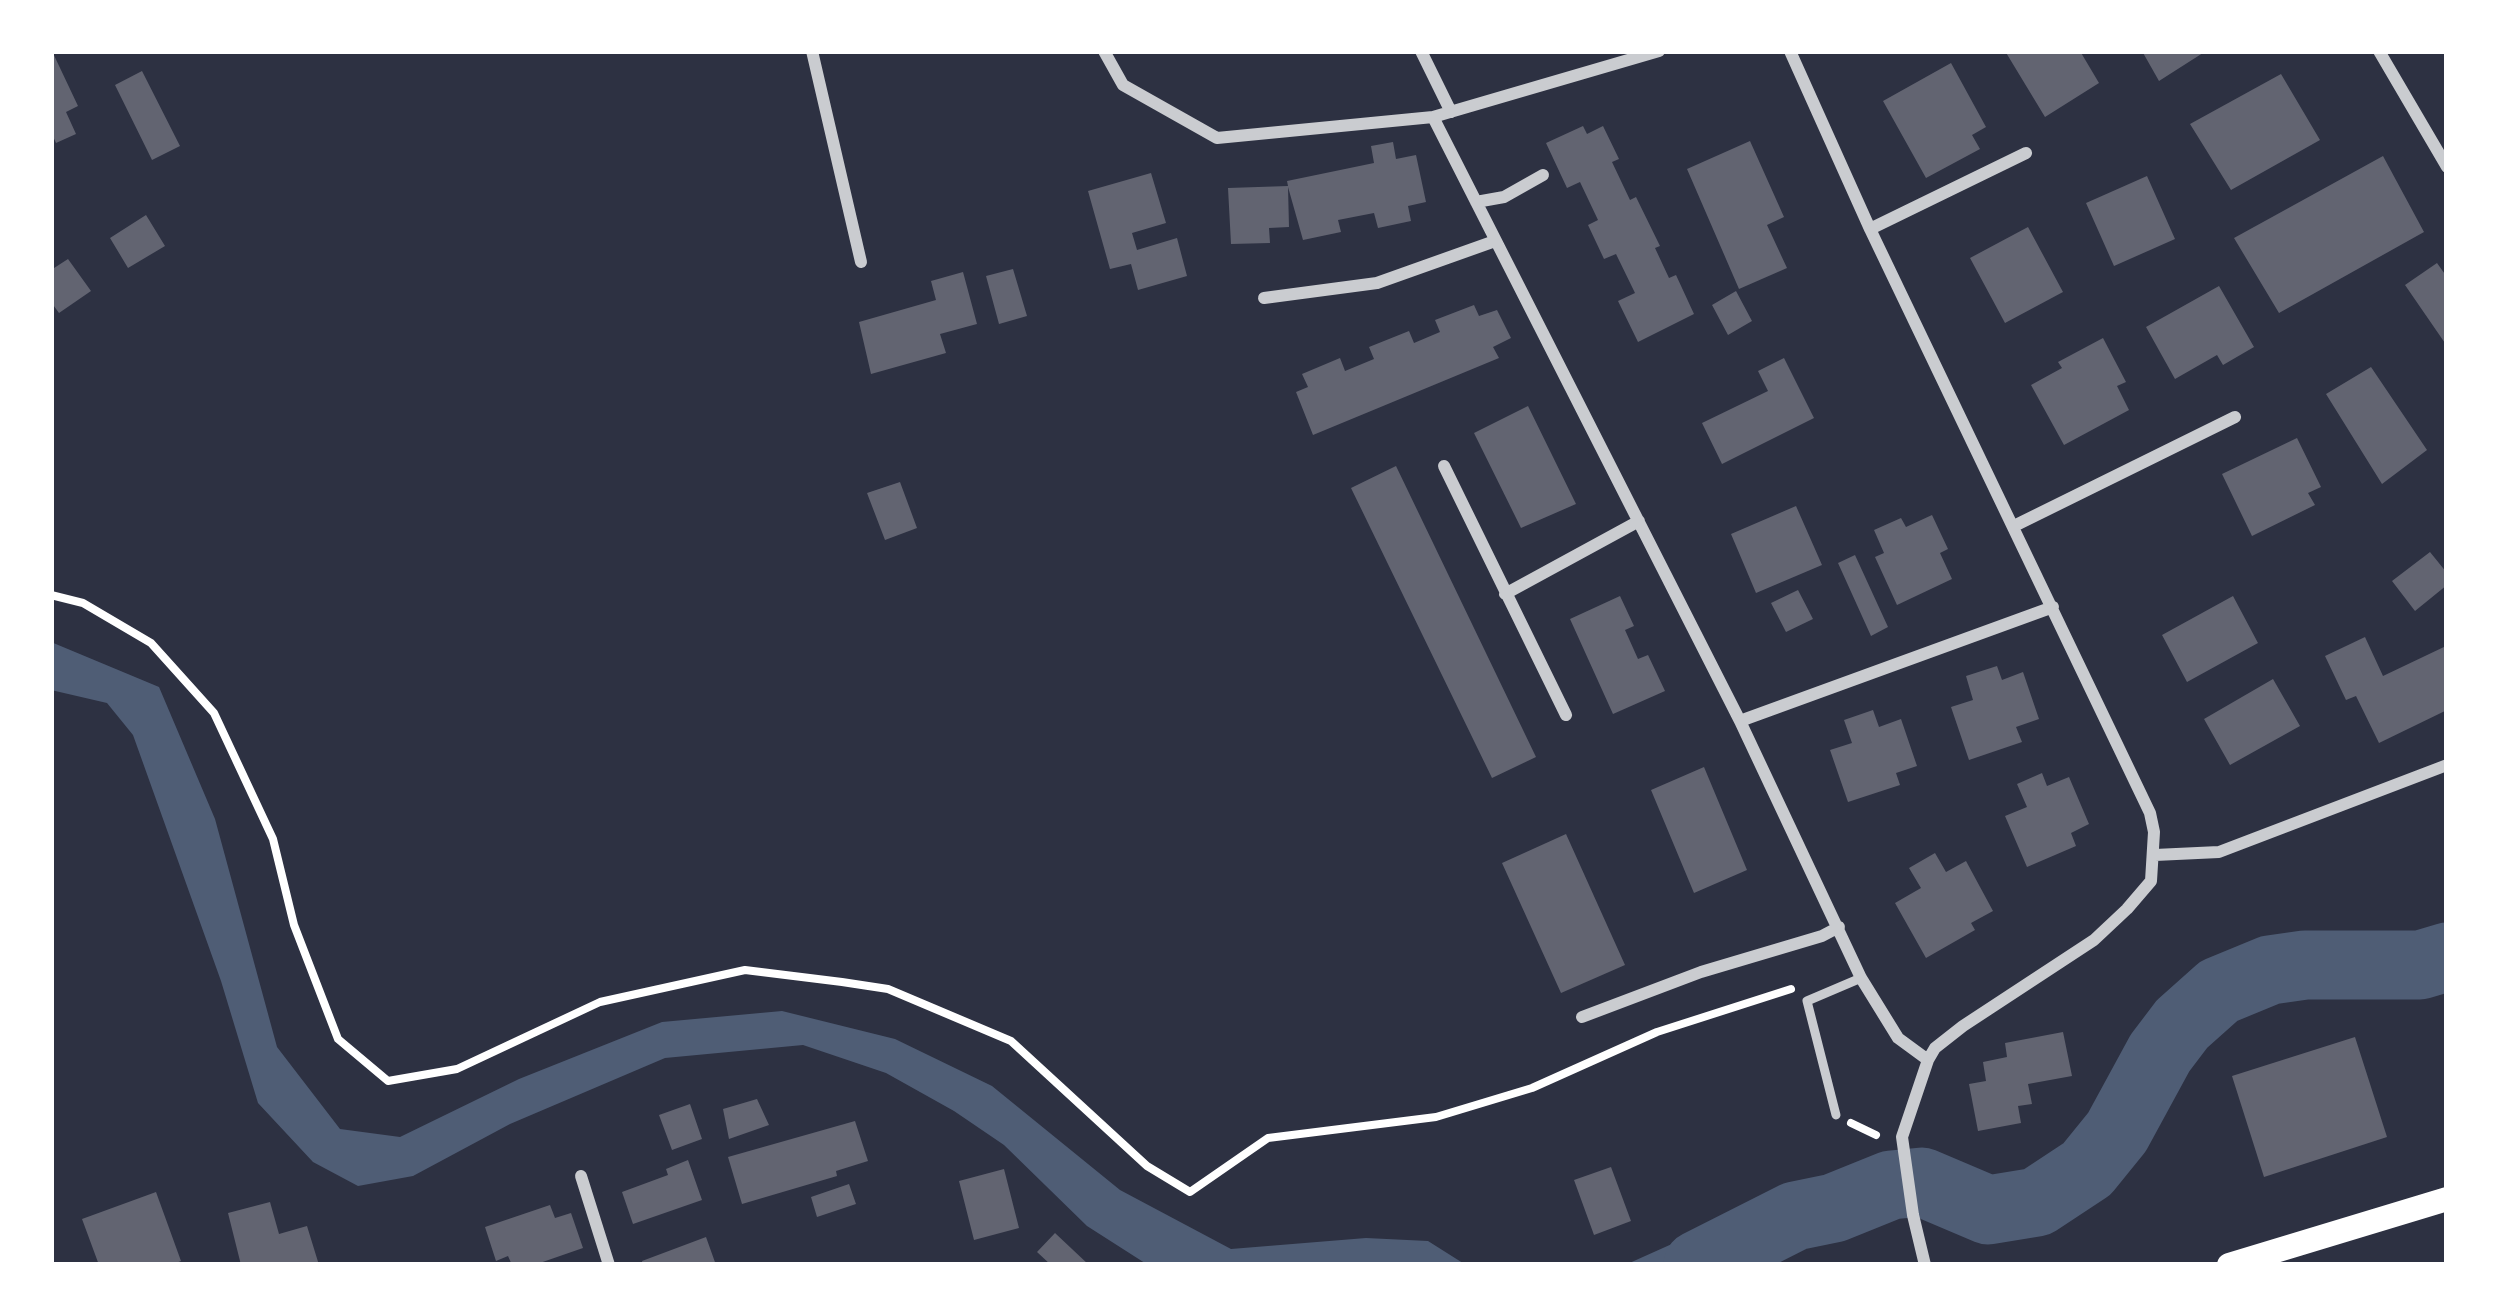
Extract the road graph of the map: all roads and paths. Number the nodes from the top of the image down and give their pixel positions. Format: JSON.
{"nodes":[{"id":1,"x":812,"y":51,"type":"edge"},
{"id":2,"x":1104,"y":51,"type":"edge"},
{"id":3,"x":1421,"y":51,"type":"edge"},
{"id":4,"x":1659,"y":51,"type":"edge"},
{"id":5,"x":1790,"y":51,"type":"edge"},
{"id":6,"x":2379,"y":51,"type":"edge"},
{"id":7,"x":1451,"y":112,"type":"junction"},
{"id":8,"x":1433,"y":117,"type":"junction"},
{"id":9,"x":2026,"y":153,"type":"dead end"},
{"id":10,"x":2447,"y":167,"type":"edge"},
{"id":11,"x":1543,"y":175,"type":"dead end"},
{"id":12,"x":1476,"y":202,"type":"junction"},
{"id":13,"x":1870,"y":229,"type":"junction"},
{"id":14,"x":1495,"y":241,"type":"junction"},
{"id":15,"x":861,"y":262,"type":"dead end"},
{"id":16,"x":1264,"y":298,"type":"dead end"},
{"id":17,"x":2235,"y":417,"type":"dead end"},
{"id":18,"x":1444,"y":466,"type":"dead end"},
{"id":19,"x":1639,"y":521,"type":"junction"},
{"id":20,"x":2014,"y":526,"type":"junction"},
{"id":21,"x":1505,"y":594,"type":"junction"},
{"id":22,"x":51,"y":595,"type":"edge"},
{"id":23,"x":2053,"y":608,"type":"junction"},
{"id":24,"x":1566,"y":715,"type":"dead end"},
{"id":25,"x":1739,"y":721,"type":"junction"},
{"id":26,"x":2447,"y":765,"type":"edge"},
{"id":27,"x":2155,"y":855,"type":"junction"},
{"id":28,"x":1839,"y":927,"type":"junction"},
{"id":29,"x":1861,"y":978,"type":"junction"},
{"id":30,"x":1795,"y":988,"type":"dead end"},
{"id":31,"x":1582,"y":1017,"type":"dead end"},
{"id":32,"x":1928,"y":1060,"type":"junction"},
{"id":33,"x":1835,"y":1115,"type":"dead end"},
{"id":34,"x":581,"y":1176,"type":"dead end"},
{"id":35,"x":2447,"y":1198,"type":"edge"},
{"id":36,"x":609,"y":1265,"type":"edge"},
{"id":37,"x":1924,"y":1265,"type":"edge"},
{"id":38,"x":2230,"y":1265,"type":"edge"}],
"edges":[{"from":1,"to":15,"type":"street"},
{"from":2,"to":8,"type":"street"},
{"from":3,"to":7,"type":"street"},
{"from":4,"to":7,"type":"street"},
{"from":5,"to":13,"type":"street"},
{"from":6,"to":10,"type":"street"},
{"from":7,"to":8,"type":"street"},
{"from":8,"to":12,"type":"street"},
{"from":9,"to":13,"type":"street"},
{"from":11,"to":12,"type":"street"},
{"from":12,"to":14,"type":"street"},
{"from":13,"to":20,"type":"street"},
{"from":14,"to":16,"type":"street"},
{"from":14,"to":19,"type":"street"},
{"from":17,"to":20,"type":"street"},
{"from":18,"to":21,"type":"street"},
{"from":19,"to":21,"type":"street"},
{"from":19,"to":25,"type":"street"},
{"from":20,"to":23,"type":"street"},
{"from":21,"to":24,"type":"street"},
{"from":22,"to":30,"type":"path"},
{"from":23,"to":25,"type":"street"},
{"from":23,"to":27,"type":"street"},
{"from":25,"to":28,"type":"street"},
{"from":26,"to":27,"type":"street"},
{"from":27,"to":32,"type":"street"},
{"from":28,"to":29,"type":"street"},
{"from":28,"to":31,"type":"street"},
{"from":29,"to":32,"type":"street"},
{"from":29,"to":33,"type":"lane"},
{"from":32,"to":37,"type":"street"},
{"from":34,"to":36,"type":"street"},
{"from":35,"to":38,"type":"main road"}]}
